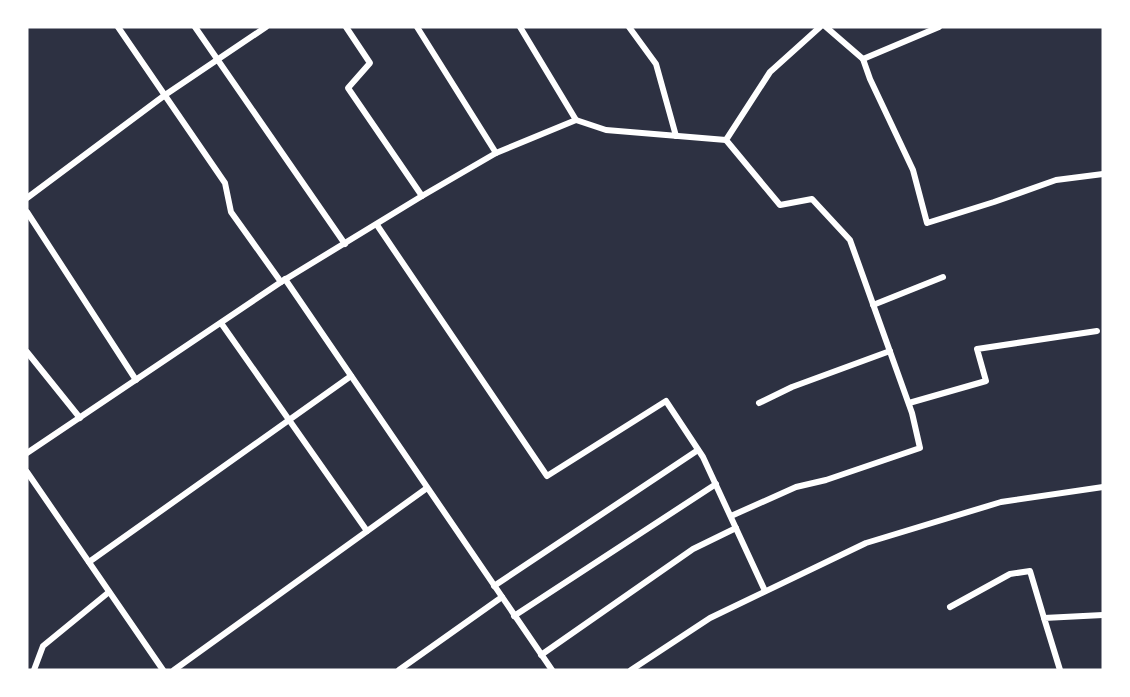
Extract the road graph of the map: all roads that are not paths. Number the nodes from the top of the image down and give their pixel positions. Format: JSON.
{"nodes":[{"id":1,"x":118,"y":27,"type":"edge"},
{"id":2,"x":195,"y":27,"type":"edge"},
{"id":3,"x":266,"y":27,"type":"edge"},
{"id":4,"x":345,"y":27,"type":"edge"},
{"id":5,"x":417,"y":27,"type":"edge"},
{"id":6,"x":520,"y":27,"type":"edge"},
{"id":7,"x":629,"y":27,"type":"edge"},
{"id":8,"x":820,"y":27,"type":"edge"},
{"id":9,"x":826,"y":27,"type":"edge"},
{"id":10,"x":939,"y":27,"type":"edge"},
{"id":11,"x":217,"y":59,"type":"junction"},
{"id":12,"x":863,"y":59,"type":"junction"},
{"id":13,"x":165,"y":95,"type":"junction"},
{"id":14,"x":576,"y":120,"type":"junction"},
{"id":15,"x":676,"y":136,"type":"junction"},
{"id":16,"x":726,"y":140,"type":"junction"},
{"id":17,"x":496,"y":153,"type":"junction"},
{"id":18,"x":1103,"y":174,"type":"edge"},
{"id":19,"x":422,"y":196,"type":"junction"},
{"id":20,"x":27,"y":198,"type":"edge"},
{"id":21,"x":27,"y":212,"type":"edge"},
{"id":22,"x":376,"y":225,"type":"junction"},
{"id":23,"x":345,"y":244,"type":"junction"},
{"id":24,"x":943,"y":277,"type":"dead end"},
{"id":25,"x":283,"y":281,"type":"junction"},
{"id":26,"x":873,"y":305,"type":"junction"},
{"id":27,"x":221,"y":323,"type":"junction"},
{"id":28,"x":1097,"y":331,"type":"dead end"},
{"id":29,"x":890,"y":351,"type":"junction"},
{"id":30,"x":27,"y":352,"type":"edge"},
{"id":31,"x":351,"y":376,"type":"junction"},
{"id":32,"x":136,"y":380,"type":"junction"},
{"id":33,"x":759,"y":403,"type":"dead end"},
{"id":34,"x":909,"y":403,"type":"junction"},
{"id":35,"x":80,"y":418,"type":"junction"},
{"id":36,"x":290,"y":419,"type":"junction"},
{"id":37,"x":698,"y":450,"type":"junction"},
{"id":38,"x":27,"y":453,"type":"edge"},
{"id":39,"x":28,"y":476,"type":"edge"},
{"id":40,"x":716,"y":484,"type":"junction"},
{"id":41,"x":1103,"y":487,"type":"edge"},
{"id":42,"x":427,"y":488,"type":"junction"},
{"id":43,"x":731,"y":516,"type":"junction"},
{"id":44,"x":736,"y":528,"type":"junction"},
{"id":45,"x":367,"y":531,"type":"junction"},
{"id":46,"x":89,"y":562,"type":"junction"},
{"id":47,"x":494,"y":586,"type":"junction"},
{"id":48,"x":765,"y":591,"type":"junction"},
{"id":49,"x":110,"y":592,"type":"junction"},
{"id":50,"x":502,"y":597,"type":"junction"},
{"id":51,"x":951,"y":607,"type":"dead end"},
{"id":52,"x":514,"y":615,"type":"junction"},
{"id":53,"x":1103,"y":615,"type":"edge"},
{"id":54,"x":1044,"y":618,"type":"junction"},
{"id":55,"x":541,"y":654,"type":"junction"},
{"id":56,"x":34,"y":670,"type":"edge"},
{"id":57,"x":163,"y":670,"type":"edge"},
{"id":58,"x":174,"y":670,"type":"edge"},
{"id":59,"x":399,"y":670,"type":"edge"},
{"id":60,"x":552,"y":670,"type":"edge"},
{"id":61,"x":631,"y":670,"type":"edge"},
{"id":62,"x":1060,"y":670,"type":"edge"}],
"edges":[{"from":1,"to":13,"type":"street"},
{"from":2,"to":11,"type":"street"},
{"from":3,"to":11,"type":"street"},
{"from":4,"to":19,"type":"street"},
{"from":5,"to":17,"type":"street"},
{"from":6,"to":14,"type":"street"},
{"from":7,"to":15,"type":"street"},
{"from":8,"to":16,"type":"street"},
{"from":9,"to":12,"type":"street"},
{"from":10,"to":12,"type":"street"},
{"from":11,"to":13,"type":"street"},
{"from":11,"to":23,"type":"street"},
{"from":12,"to":18,"type":"street"},
{"from":13,"to":20,"type":"street"},
{"from":13,"to":25,"type":"street"},
{"from":14,"to":15,"type":"street"},
{"from":14,"to":17,"type":"street"},
{"from":15,"to":16,"type":"street"},
{"from":16,"to":26,"type":"street"},
{"from":17,"to":19,"type":"street"},
{"from":19,"to":22,"type":"street"},
{"from":21,"to":32,"type":"street"},
{"from":22,"to":23,"type":"street"},
{"from":22,"to":37,"type":"street"},
{"from":23,"to":25,"type":"street"},
{"from":24,"to":26,"type":"street"},
{"from":25,"to":27,"type":"street"},
{"from":25,"to":31,"type":"street"},
{"from":26,"to":29,"type":"street"},
{"from":27,"to":32,"type":"street"},
{"from":27,"to":36,"type":"street"},
{"from":28,"to":34,"type":"street"},
{"from":29,"to":33,"type":"street"},
{"from":29,"to":34,"type":"street"},
{"from":30,"to":35,"type":"street"},
{"from":31,"to":36,"type":"street"},
{"from":31,"to":42,"type":"street"},
{"from":32,"to":35,"type":"street"},
{"from":34,"to":43,"type":"street"},
{"from":35,"to":38,"type":"street"},
{"from":36,"to":45,"type":"street"},
{"from":36,"to":46,"type":"street"},
{"from":37,"to":40,"type":"street"},
{"from":37,"to":47,"type":"street"},
{"from":39,"to":46,"type":"street"},
{"from":40,"to":43,"type":"street"},
{"from":40,"to":52,"type":"street"},
{"from":41,"to":48,"type":"street"},
{"from":42,"to":45,"type":"street"},
{"from":42,"to":47,"type":"street"},
{"from":43,"to":44,"type":"street"},
{"from":44,"to":48,"type":"street"},
{"from":44,"to":55,"type":"street"},
{"from":45,"to":58,"type":"street"},
{"from":46,"to":49,"type":"street"},
{"from":47,"to":50,"type":"street"},
{"from":48,"to":61,"type":"street"},
{"from":49,"to":56,"type":"street"},
{"from":49,"to":57,"type":"street"},
{"from":50,"to":52,"type":"street"},
{"from":50,"to":59,"type":"street"},
{"from":51,"to":54,"type":"street"},
{"from":52,"to":55,"type":"street"},
{"from":53,"to":54,"type":"street"},
{"from":54,"to":62,"type":"street"},
{"from":55,"to":60,"type":"street"}]}
